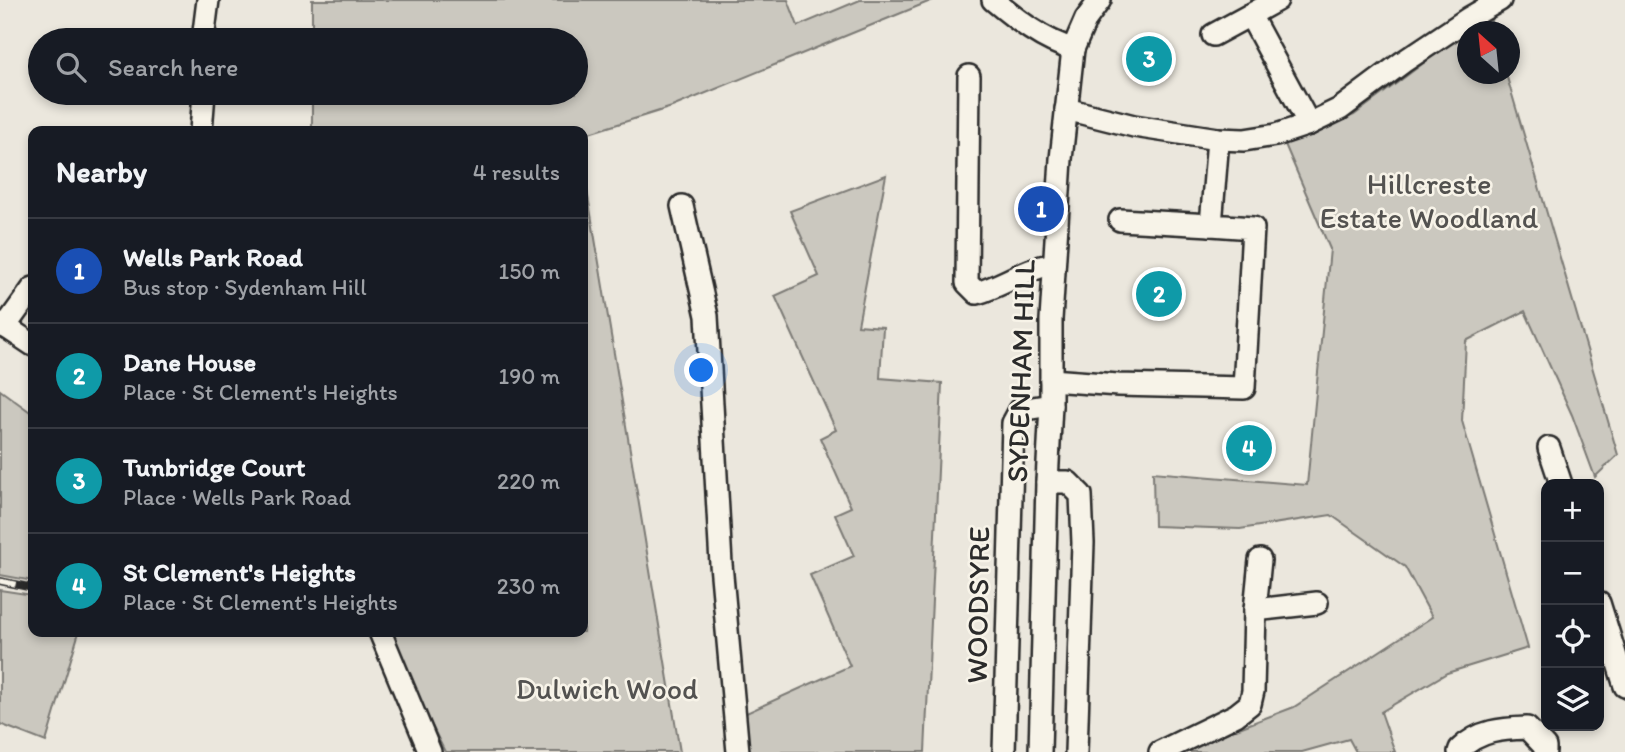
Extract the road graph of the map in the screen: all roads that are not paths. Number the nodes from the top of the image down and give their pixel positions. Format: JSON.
{"nodes":[{"id":1,"x":208,"y":0,"type":"edge"},
{"id":2,"x":993,"y":0,"type":"edge"},
{"id":3,"x":1100,"y":0,"type":"edge"},
{"id":4,"x":1277,"y":0,"type":"edge"},
{"id":5,"x":1500,"y":0,"type":"edge"},
{"id":6,"x":1250,"y":15,"type":"junction"},
{"id":7,"x":204,"y":28,"type":"edge"},
{"id":8,"x":1213,"y":35,"type":"dead end"},
{"id":9,"x":1073,"y":49,"type":"junction"},
{"id":10,"x":969,"y":76,"type":"dead end"},
{"id":11,"x":203,"y":105,"type":"edge"},
{"id":12,"x":1066,"y":109,"type":"junction"},
{"id":13,"x":1309,"y":124,"type":"junction"},
{"id":14,"x":201,"y":126,"type":"edge"},
{"id":15,"x":1218,"y":139,"type":"junction"},
{"id":16,"x":682,"y":206,"type":"dead end"},
{"id":17,"x":1120,"y":220,"type":"dead end"},
{"id":18,"x":1211,"y":225,"type":"junction"},
{"id":19,"x":1054,"y":264,"type":"junction"},
{"id":20,"x":28,"y":294,"type":"edge"},
{"id":21,"x":2,"y":325,"type":"edge"},
{"id":22,"x":28,"y":342,"type":"edge"},
{"id":23,"x":1051,"y":380,"type":"junction"},
{"id":24,"x":1051,"y":405,"type":"junction"},
{"id":25,"x":1549,"y":448,"type":"dead end"},
{"id":26,"x":1559,"y":479,"type":"edge"},
{"id":27,"x":1047,"y":482,"type":"junction"},
{"id":28,"x":1261,"y":560,"type":"dead end"},
{"id":29,"x":1317,"y":603,"type":"dead end"},
{"id":30,"x":1600,"y":605,"type":"edge"},
{"id":31,"x":1255,"y":610,"type":"junction"},
{"id":32,"x":382,"y":637,"type":"edge"},
{"id":33,"x":1625,"y":686,"type":"edge"},
{"id":34,"x":430,"y":752,"type":"edge"},
{"id":35,"x":738,"y":752,"type":"edge"},
{"id":36,"x":1004,"y":752,"type":"edge"},
{"id":37,"x":1040,"y":752,"type":"edge"},
{"id":38,"x":1076,"y":752,"type":"edge"},
{"id":39,"x":1160,"y":752,"type":"edge"},
{"id":40,"x":1459,"y":752,"type":"edge"},
{"id":41,"x":1545,"y":752,"type":"edge"}],
"edges":[{"from":1,"to":7,"type":"street"},
{"from":2,"to":9,"type":"street"},
{"from":3,"to":9,"type":"street","name":"SYDENHAM HILL"},
{"from":4,"to":6,"type":"street"},
{"from":5,"to":13,"type":"street"},
{"from":6,"to":8,"type":"street"},
{"from":6,"to":13,"type":"street"},
{"from":9,"to":12,"type":"street","name":"SYDENHAM HILL"},
{"from":10,"to":19,"type":"street"},
{"from":11,"to":14,"type":"street"},
{"from":12,"to":15,"type":"street"},
{"from":12,"to":19,"type":"street","name":"SYDENHAM HILL"},
{"from":13,"to":15,"type":"street"},
{"from":15,"to":18,"type":"street"},
{"from":16,"to":35,"type":"street"},
{"from":17,"to":18,"type":"street"},
{"from":18,"to":23,"type":"street"},
{"from":19,"to":23,"type":"street","name":"SYDENHAM HILL"},
{"from":20,"to":21,"type":"street"},
{"from":21,"to":22,"type":"street"},
{"from":23,"to":24,"type":"street","name":"SYDENHAM HILL"},
{"from":24,"to":27,"type":"street","name":"SYDENHAM HILL"},
{"from":24,"to":36,"type":"street","name":"WOODSYRE"},
{"from":25,"to":26,"type":"street"},
{"from":27,"to":37,"type":"street","name":"SYDENHAM HILL"},
{"from":27,"to":38,"type":"street"},
{"from":28,"to":31,"type":"street"},
{"from":29,"to":31,"type":"street"},
{"from":30,"to":33,"type":"street"},
{"from":31,"to":39,"type":"street"},
{"from":32,"to":34,"type":"street"},
{"from":40,"to":41,"type":"street"}]}
